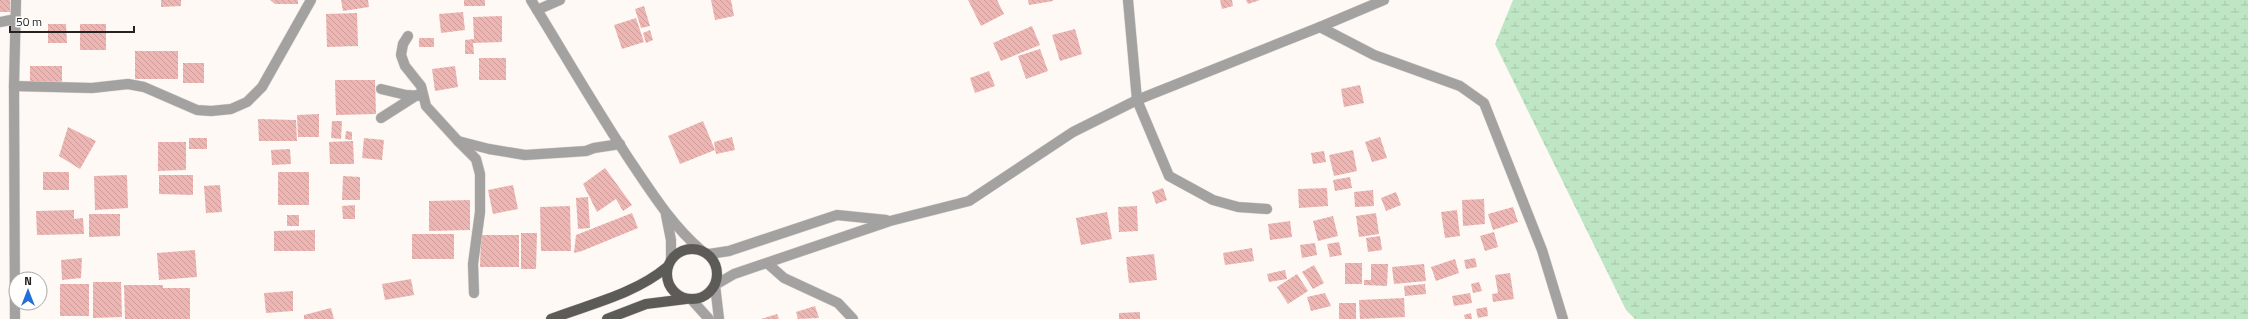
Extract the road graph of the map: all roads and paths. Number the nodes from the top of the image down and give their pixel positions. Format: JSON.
{"nodes":[{"id":1,"x":16,"y":0,"type":"edge"},
{"id":2,"x":311,"y":0,"type":"edge"},
{"id":3,"x":531,"y":0,"type":"edge"},
{"id":4,"x":560,"y":0,"type":"edge"},
{"id":5,"x":1128,"y":0,"type":"edge"},
{"id":6,"x":1384,"y":0,"type":"edge"},
{"id":7,"x":537,"y":10,"type":"junction"},
{"id":8,"x":16,"y":20,"type":"junction"},
{"id":9,"x":0,"y":22,"type":"edge"},
{"id":10,"x":1320,"y":28,"type":"junction"},
{"id":11,"x":408,"y":36,"type":"dead end"},
{"id":12,"x":14,"y":86,"type":"junction"},
{"id":13,"x":381,"y":89,"type":"dead end"},
{"id":14,"x":420,"y":95,"type":"junction"},
{"id":15,"x":1138,"y":100,"type":"junction"},
{"id":16,"x":381,"y":118,"type":"dead end"},
{"id":17,"x":458,"y":141,"type":"junction"},
{"id":18,"x":620,"y":144,"type":"junction"},
{"id":19,"x":1267,"y":209,"type":"dead end"},
{"id":20,"x":666,"y":213,"type":"junction"},
{"id":21,"x":890,"y":221,"type":"junction"},
{"id":22,"x":705,"y":252,"type":"junction"},
{"id":23,"x":669,"y":263,"type":"junction"},
{"id":24,"x":767,"y":263,"type":"junction"},
{"id":25,"x":715,"y":285,"type":"junction"},
{"id":26,"x":474,"y":293,"type":"dead end"},
{"id":27,"x":689,"y":299,"type":"junction"},
{"id":28,"x":15,"y":319,"type":"edge"},
{"id":29,"x":551,"y":319,"type":"edge"},
{"id":30,"x":607,"y":319,"type":"edge"},
{"id":31,"x":709,"y":319,"type":"edge"},
{"id":32,"x":719,"y":319,"type":"edge"},
{"id":33,"x":853,"y":319,"type":"edge"},
{"id":34,"x":1563,"y":319,"type":"edge"}],
"edges":[{"from":1,"to":8,"type":"street"},
{"from":2,"to":12,"type":"street"},
{"from":3,"to":7,"type":"street"},
{"from":4,"to":7,"type":"street"},
{"from":5,"to":15,"type":"street"},
{"from":6,"to":10,"type":"street"},
{"from":7,"to":18,"type":"street"},
{"from":8,"to":9,"type":"street"},
{"from":8,"to":12,"type":"street"},
{"from":10,"to":15,"type":"street"},
{"from":10,"to":34,"type":"street"},
{"from":11,"to":14,"type":"street"},
{"from":12,"to":28,"type":"street"},
{"from":13,"to":14,"type":"street"},
{"from":14,"to":16,"type":"street"},
{"from":14,"to":17,"type":"street"},
{"from":15,"to":19,"type":"street"},
{"from":15,"to":21,"type":"street"},
{"from":17,"to":18,"type":"street"},
{"from":17,"to":26,"type":"street"},
{"from":18,"to":20,"type":"street"},
{"from":20,"to":22,"type":"street"},
{"from":20,"to":23,"type":"street"},
{"from":21,"to":22,"type":"street"},
{"from":21,"to":24,"type":"street"},
{"from":22,"to":23,"type":"main road"},
{"from":22,"to":25,"type":"main road"},
{"from":23,"to":27,"type":"main road"},
{"from":23,"to":29,"type":"main road"},
{"from":24,"to":25,"type":"street"},
{"from":24,"to":33,"type":"street"},
{"from":25,"to":27,"type":"main road"},
{"from":25,"to":32,"type":"street"},
{"from":27,"to":30,"type":"main road"},
{"from":27,"to":31,"type":"street"}]}
